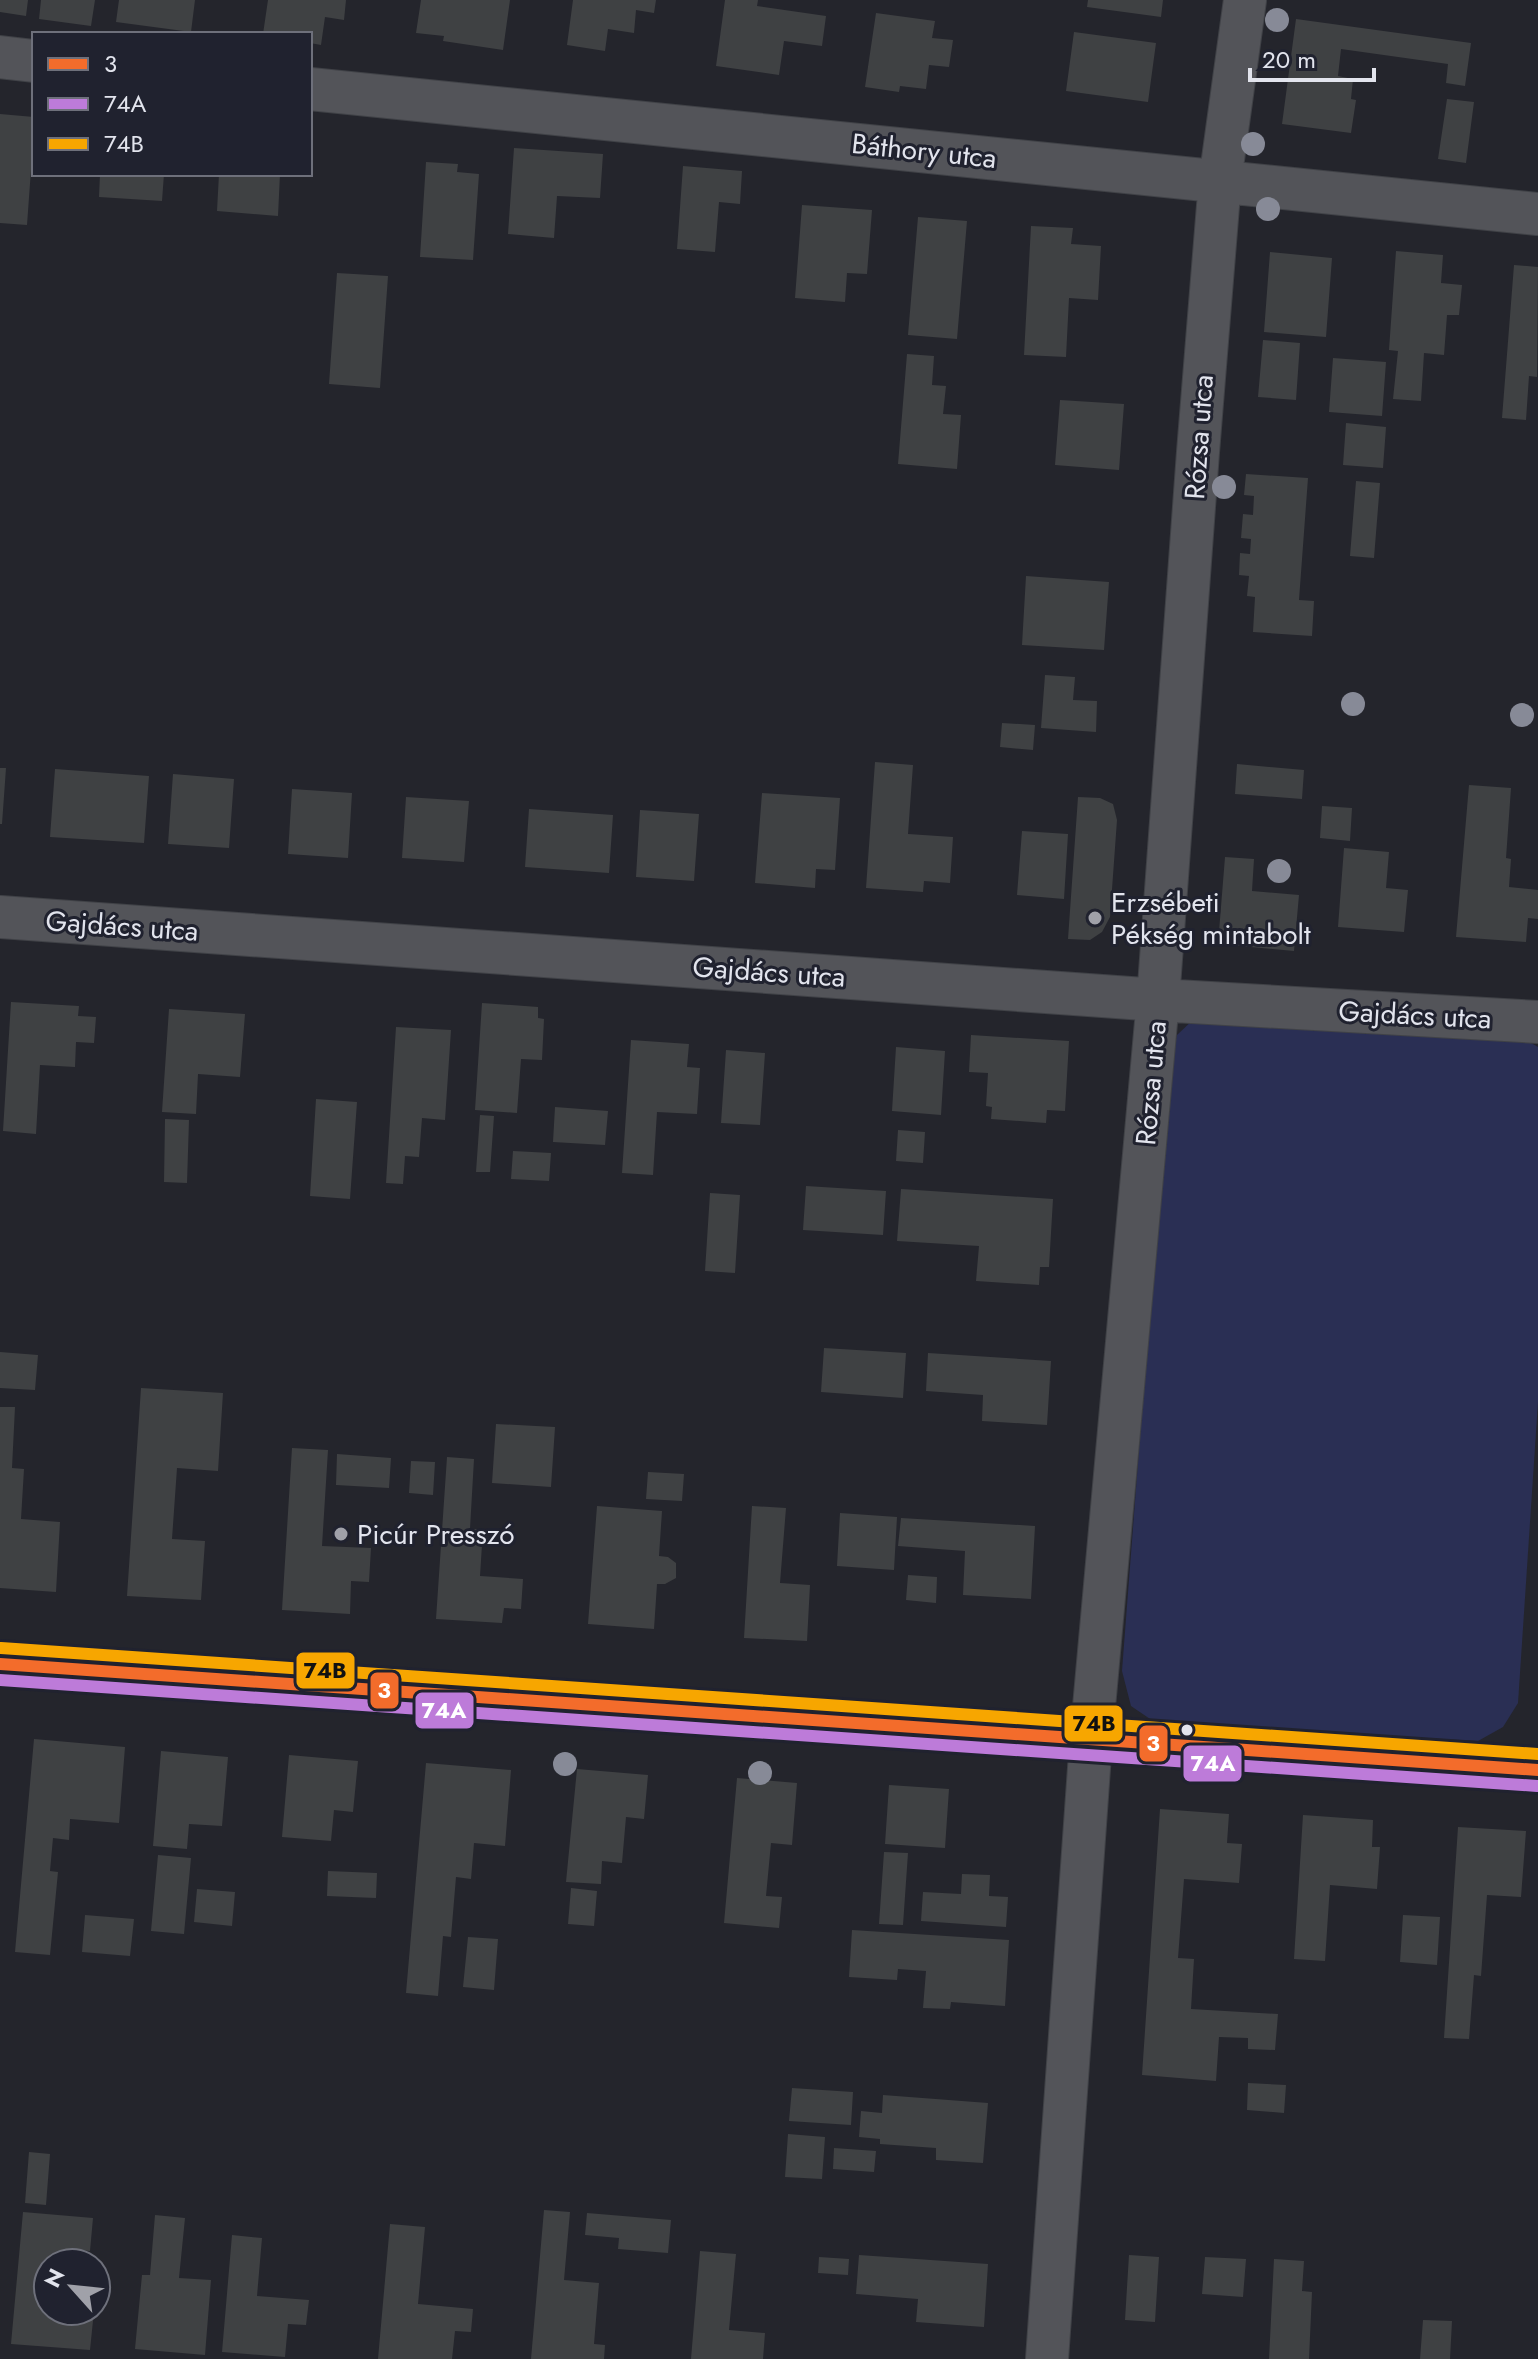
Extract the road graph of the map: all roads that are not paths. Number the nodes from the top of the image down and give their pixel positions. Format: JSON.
{"nodes":[{"id":1,"x":1245,"y":0,"type":"edge"},
{"id":2,"x":0,"y":57,"type":"edge"},
{"id":3,"x":32,"y":61,"type":"edge"},
{"id":4,"x":312,"y":89,"type":"edge"},
{"id":5,"x":1220,"y":181,"type":"junction"},
{"id":6,"x":1538,"y":214,"type":"edge"},
{"id":7,"x":0,"y":917,"type":"edge"},
{"id":8,"x":1158,"y":1000,"type":"junction"},
{"id":9,"x":1538,"y":1022,"type":"edge"},
{"id":10,"x":0,"y":1664,"type":"edge"},
{"id":11,"x":1091,"y":1740,"type":"junction"},
{"id":12,"x":1537,"y":1762,"type":"edge"},
{"id":13,"x":1047,"y":2359,"type":"edge"}],
"edges":[{"from":1,"to":5,"type":"street","name":"Rózsa utca"},
{"from":2,"to":3,"type":"street"},
{"from":4,"to":5,"type":"street","name":"Báthory utca"},
{"from":5,"to":6,"type":"street","name":"Báthory utca"},
{"from":5,"to":8,"type":"street","name":"Rózsa utca"},
{"from":7,"to":8,"type":"street","name":"Gajdács utca"},
{"from":8,"to":9,"type":"street","name":"Gajdács utca"},
{"from":8,"to":11,"type":"street","name":"Rózsa utca"},
{"from":10,"to":11,"type":"street"},
{"from":11,"to":12,"type":"street"},
{"from":11,"to":13,"type":"street","name":"Rózsa utca"}]}
